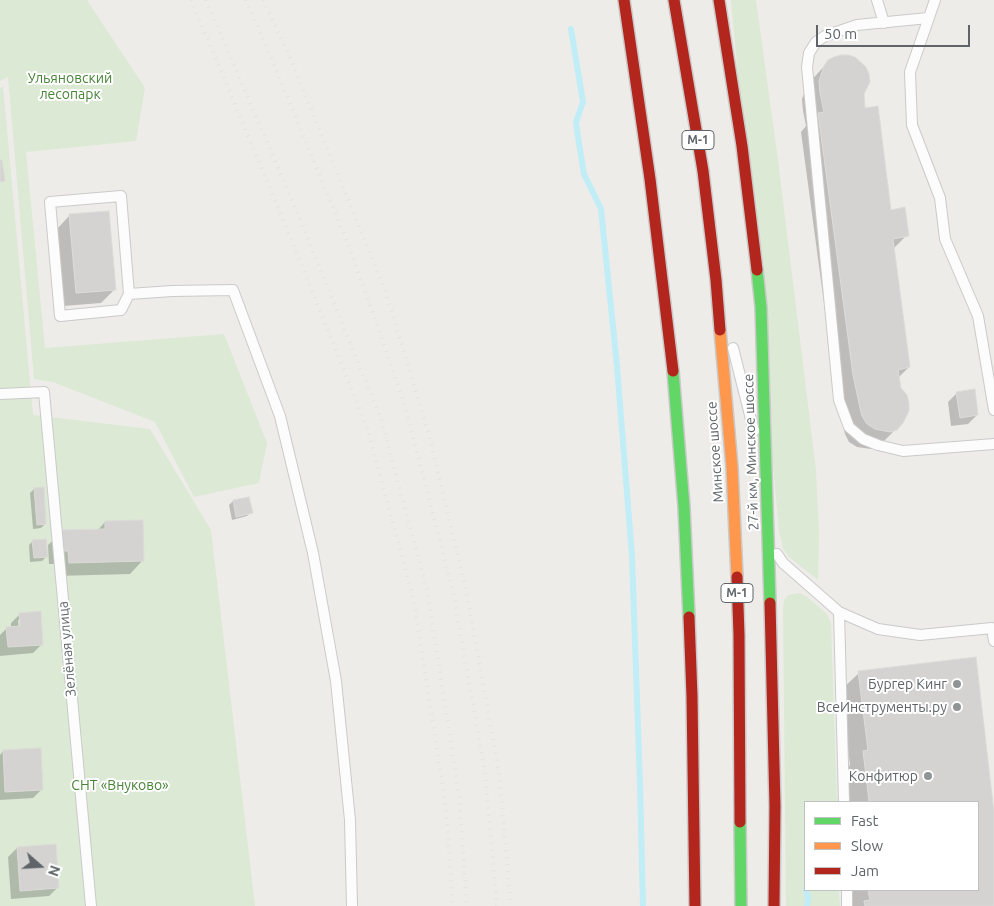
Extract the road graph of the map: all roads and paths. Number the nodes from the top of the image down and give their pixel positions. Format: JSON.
{"nodes":[{"id":1,"x":620,"y":0,"type":"edge"},
{"id":2,"x":624,"y":0,"type":"edge"},
{"id":3,"x":674,"y":0,"type":"edge"},
{"id":4,"x":719,"y":0,"type":"edge"},
{"id":5,"x":877,"y":0,"type":"edge"},
{"id":6,"x":934,"y":0,"type":"edge"},
{"id":7,"x":626,"y":14,"type":"junction"},
{"id":8,"x":928,"y":18,"type":"junction"},
{"id":9,"x":884,"y":23,"type":"junction"},
{"id":10,"x":716,"y":280,"type":"junction"},
{"id":11,"x":129,"y":294,"type":"junction"},
{"id":12,"x":0,"y":394,"type":"edge"},
{"id":13,"x":994,"y":410,"type":"edge"},
{"id":14,"x":994,"y":444,"type":"edge"},
{"id":15,"x":767,"y":491,"type":"junction"},
{"id":16,"x":769,"y":540,"type":"junction"},
{"id":17,"x":839,"y":612,"type":"junction"},
{"id":18,"x":994,"y":641,"type":"edge"},
{"id":19,"x":844,"y":801,"type":"edge"},
{"id":20,"x":847,"y":891,"type":"edge"},
{"id":21,"x":91,"y":906,"type":"edge"},
{"id":22,"x":352,"y":906,"type":"edge"},
{"id":23,"x":695,"y":906,"type":"edge"},
{"id":24,"x":741,"y":906,"type":"edge"},
{"id":25,"x":774,"y":906,"type":"edge"},
{"id":26,"x":847,"y":906,"type":"edge"}],
"edges":[{"from":1,"to":7,"type":"lane"},
{"from":2,"to":7,"type":"main road"},
{"from":3,"to":10,"type":"main road","name":"Минское шоссе","number":"М-1"},
{"from":4,"to":15,"type":"main road","name":"27-й км, Минское шоссе"},
{"from":5,"to":9,"type":"lane"},
{"from":6,"to":8,"type":"lane"},
{"from":7,"to":23,"type":"main road"},
{"from":8,"to":9,"type":"lane"},
{"from":8,"to":13,"type":"lane"},
{"from":9,"to":14,"type":"lane"},
{"from":10,"to":15,"type":"lane"},
{"from":10,"to":24,"type":"main road","name":"Минское шоссе","number":"М-1"},
{"from":11,"to":11,"type":"lane"},
{"from":11,"to":22,"type":"lane"},
{"from":12,"to":21,"type":"lane","name":"Зелёная улица"},
{"from":15,"to":16,"type":"main road","name":"27-й км, Минское шоссе"},
{"from":16,"to":17,"type":"lane"},
{"from":16,"to":25,"type":"main road","name":"27-й км, Минское шоссе"},
{"from":17,"to":18,"type":"lane"},
{"from":17,"to":19,"type":"lane"},
{"from":20,"to":26,"type":"lane"}]}
